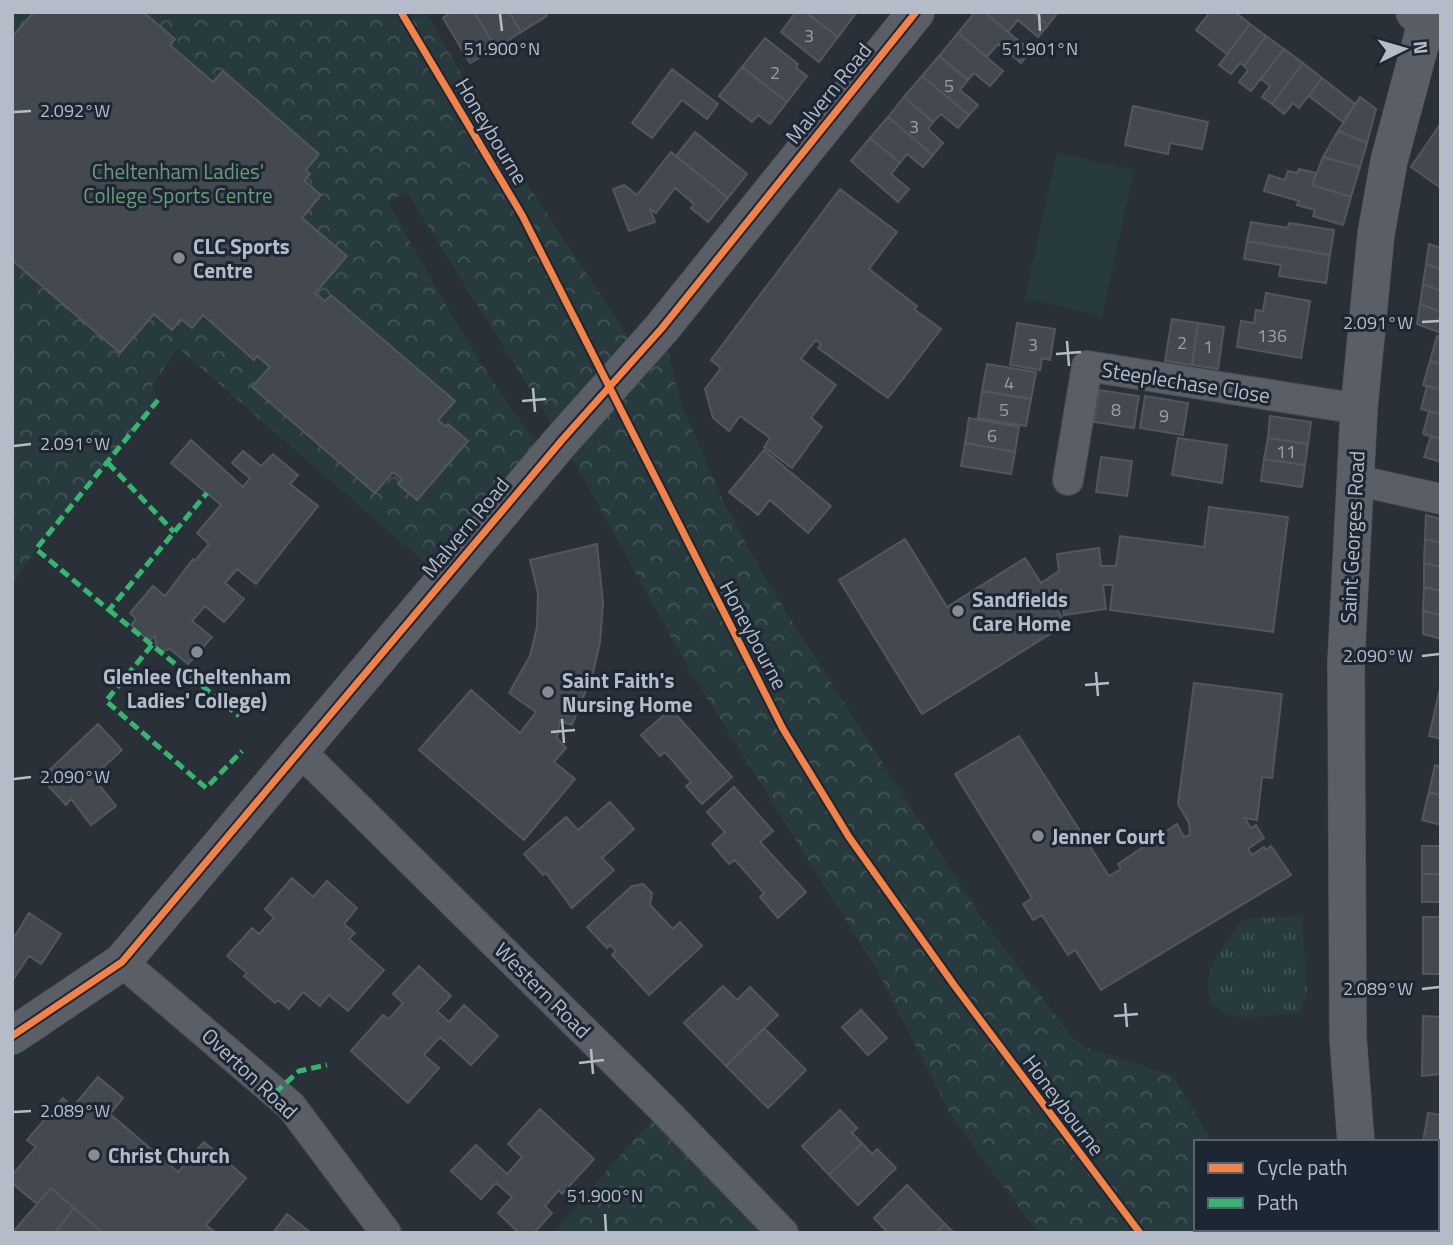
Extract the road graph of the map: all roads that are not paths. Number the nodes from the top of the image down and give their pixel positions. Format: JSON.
{"nodes":[{"id":1,"x":916,"y":12,"type":"edge"},
{"id":2,"x":1428,"y":19,"type":"edge"},
{"id":3,"x":1359,"y":409,"type":"junction"},
{"id":4,"x":1068,"y":480,"type":"dead end"},
{"id":5,"x":1355,"y":480,"type":"junction"},
{"id":6,"x":1441,"y":499,"type":"edge"},
{"id":7,"x":299,"y":750,"type":"junction"},
{"id":8,"x":122,"y":962,"type":"junction"},
{"id":9,"x":12,"y":1036,"type":"edge"},
{"id":10,"x":1356,"y":1140,"type":"edge"},
{"id":11,"x":386,"y":1233,"type":"edge"},
{"id":12,"x":783,"y":1233,"type":"edge"}],
"edges":[{"from":1,"to":7,"type":"street","name":"Malvern Road"},
{"from":2,"to":3,"type":"street","name":"Saint Georges Road"},
{"from":3,"to":4,"type":"street","name":"Steeplechase Close"},
{"from":3,"to":5,"type":"street","name":"Saint Georges Road"},
{"from":5,"to":6,"type":"street"},
{"from":5,"to":10,"type":"street","name":"Saint Georges Road"},
{"from":7,"to":8,"type":"street","name":"Malvern Road"},
{"from":7,"to":12,"type":"street","name":"Western Road"},
{"from":8,"to":9,"type":"street","name":"Malvern Road"},
{"from":8,"to":11,"type":"street","name":"Overton Road"}]}
